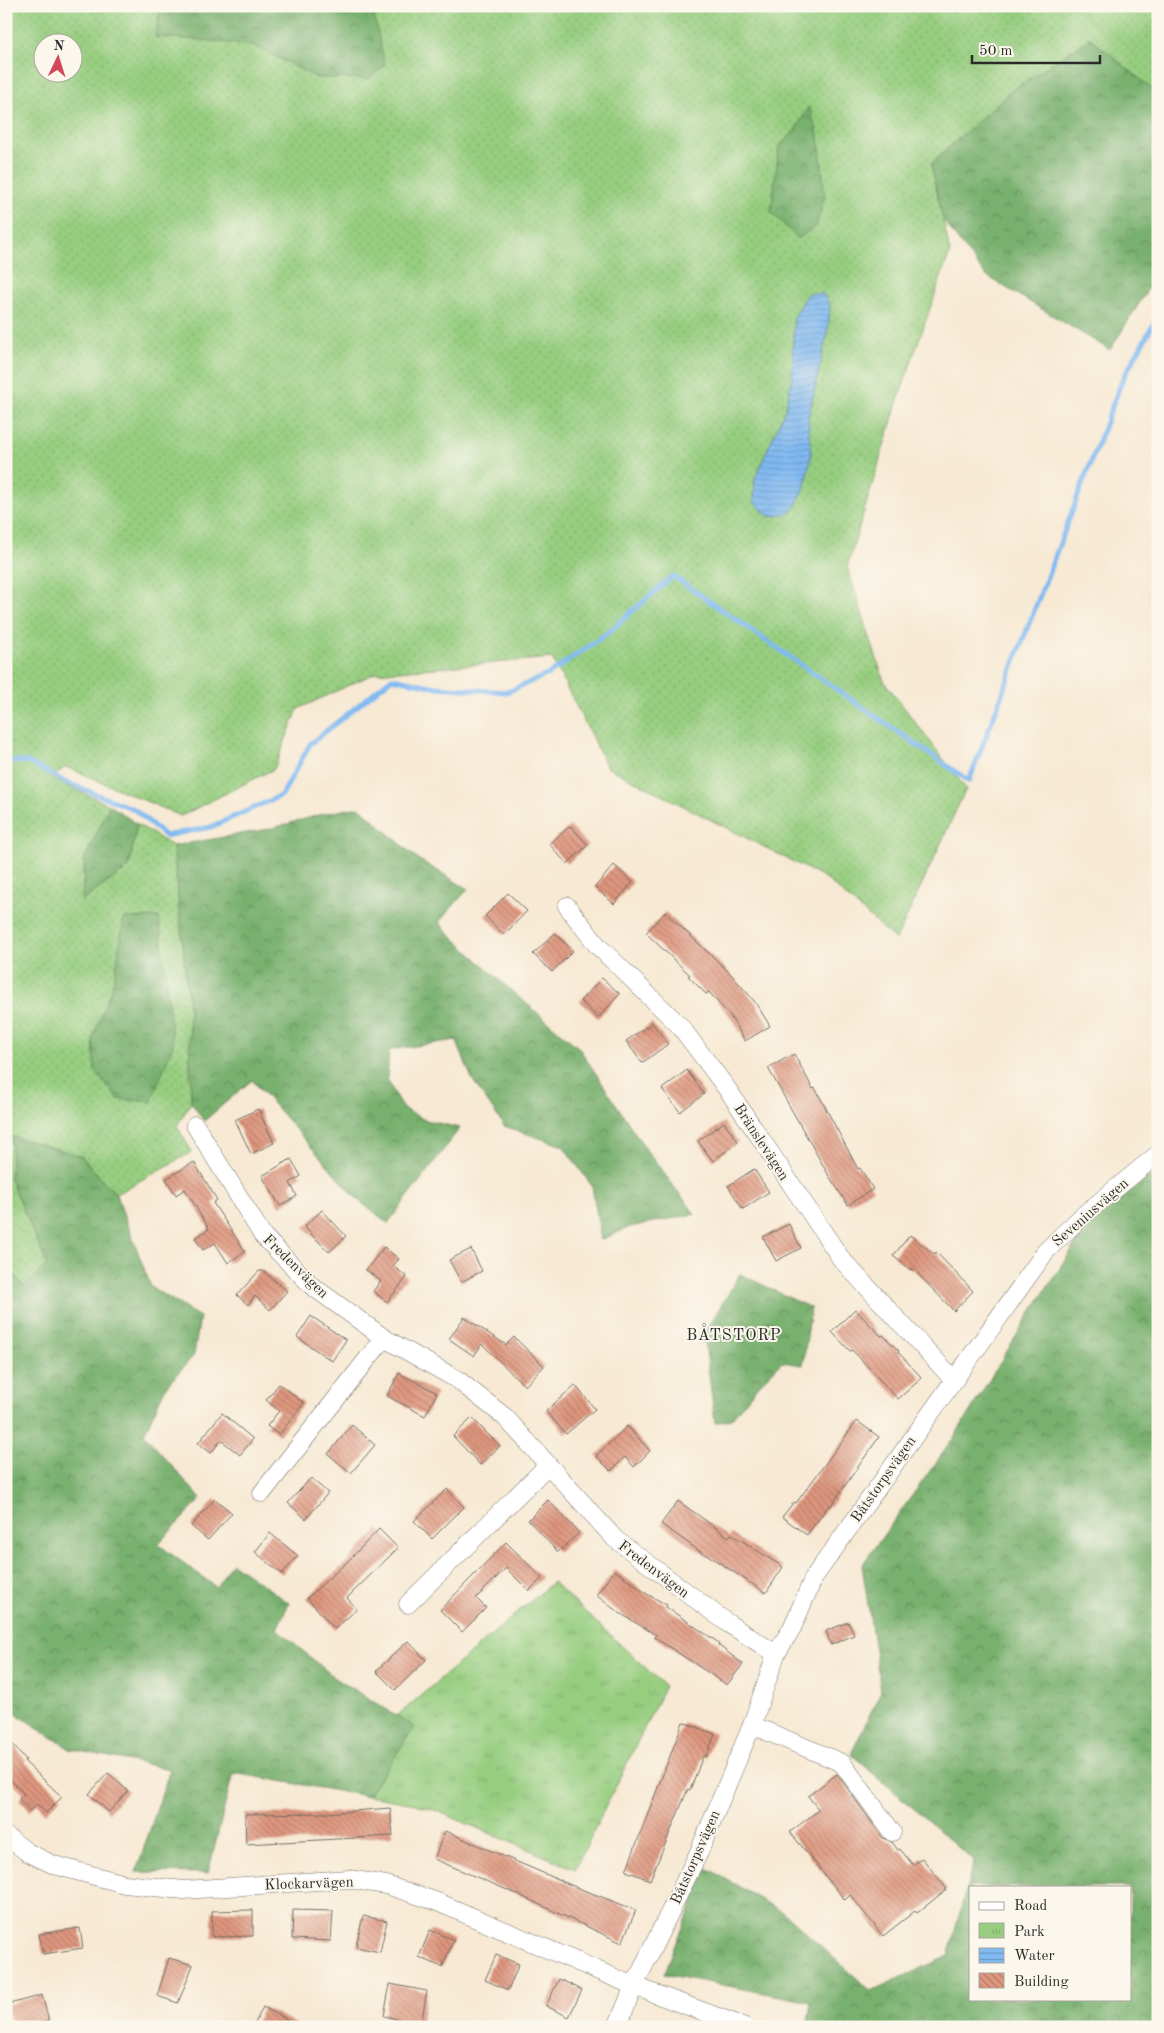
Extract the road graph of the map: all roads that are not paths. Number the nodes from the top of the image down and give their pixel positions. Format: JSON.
{"nodes":[{"id":1,"x":567,"y":906,"type":"dead end"},
{"id":2,"x":195,"y":1125,"type":"dead end"},
{"id":3,"x":1158,"y":1154,"type":"edge"},
{"id":4,"x":1046,"y":1251,"type":"joint"},
{"id":5,"x":384,"y":1338,"type":"junction"},
{"id":6,"x":954,"y":1380,"type":"junction"},
{"id":7,"x":547,"y":1466,"type":"junction"},
{"id":8,"x":262,"y":1494,"type":"dead end"},
{"id":9,"x":408,"y":1604,"type":"dead end"},
{"id":10,"x":776,"y":1654,"type":"junction"},
{"id":11,"x":752,"y":1725,"type":"junction"},
{"id":12,"x":892,"y":1832,"type":"dead end"},
{"id":13,"x":6,"y":1836,"type":"edge"},
{"id":14,"x":634,"y":1986,"type":"junction"},
{"id":15,"x":617,"y":2027,"type":"edge"},
{"id":16,"x":745,"y":2027,"type":"edge"}],
"edges":[{"from":1,"to":6,"type":"street","name":"Bränslevägen"},
{"from":2,"to":5,"type":"street","name":"Fredenvägen"},
{"from":3,"to":4,"type":"street","name":"Seveniusvägen"},
{"from":4,"to":6,"type":"street","name":"Båtstorpsvägen"},
{"from":5,"to":7,"type":"street","name":"Fredenvägen"},
{"from":5,"to":8,"type":"street"},
{"from":6,"to":10,"type":"street","name":"Båtstorpsvägen"},
{"from":7,"to":9,"type":"street"},
{"from":7,"to":10,"type":"street","name":"Fredenvägen"},
{"from":10,"to":11,"type":"street","name":"Båtstorpsvägen"},
{"from":11,"to":12,"type":"street"},
{"from":11,"to":14,"type":"street","name":"Båtstorpsvägen"},
{"from":13,"to":14,"type":"street","name":"Klockarvägen"},
{"from":14,"to":15,"type":"street","name":"Båtstorpsvägen"},
{"from":14,"to":16,"type":"street"}]}
